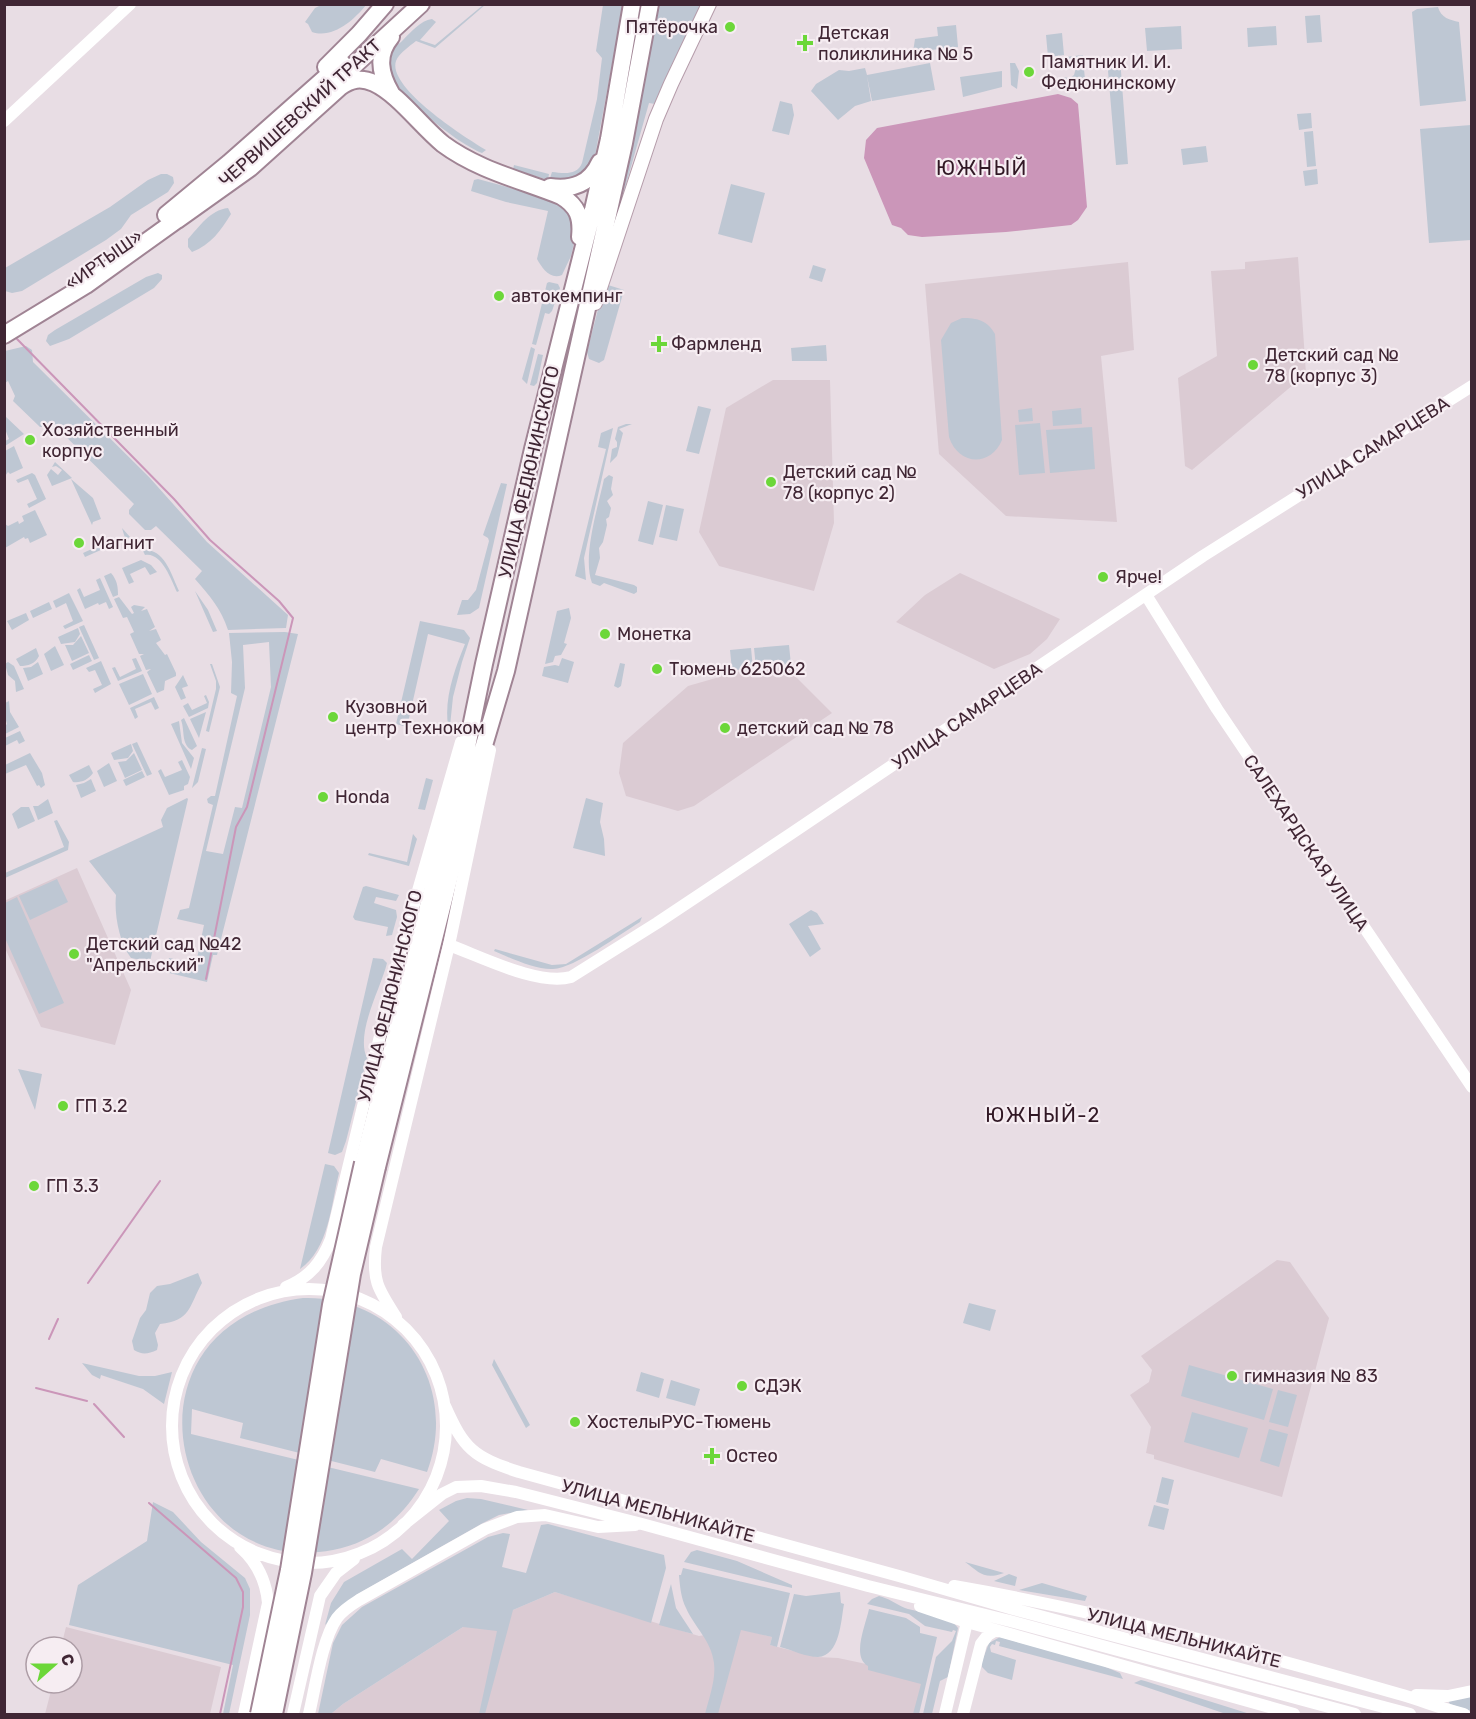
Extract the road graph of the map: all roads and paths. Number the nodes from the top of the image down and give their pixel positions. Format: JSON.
{"nodes":[{"id":1,"x":130,"y":4,"type":"edge"},
{"id":2,"x":385,"y":4,"type":"edge"},
{"id":3,"x":632,"y":4,"type":"edge"},
{"id":4,"x":650,"y":4,"type":"edge"},
{"id":5,"x":709,"y":4,"type":"edge"},
{"id":6,"x":413,"y":8,"type":"edge"},
{"id":7,"x":393,"y":97,"type":"junction"},
{"id":8,"x":4,"y":121,"type":"edge"},
{"id":9,"x":609,"y":139,"type":"junction"},
{"id":10,"x":532,"y":185,"type":"junction"},
{"id":11,"x":199,"y":189,"type":"junction"},
{"id":12,"x":177,"y":220,"type":"junction"},
{"id":13,"x":576,"y":280,"type":"junction"},
{"id":14,"x":4,"y":323,"type":"edge"},
{"id":15,"x":4,"y":335,"type":"edge"},
{"id":16,"x":578,"y":350,"type":"junction"},
{"id":17,"x":1472,"y":386,"type":"edge"},
{"id":18,"x":1146,"y":595,"type":"junction"},
{"id":19,"x":484,"y":664,"type":"junction"},
{"id":20,"x":505,"y":675,"type":"junction"},
{"id":21,"x":449,"y":945,"type":"junction"},
{"id":22,"x":1472,"y":1087,"type":"edge"},
{"id":23,"x":370,"y":1165,"type":"junction"},
{"id":24,"x":263,"y":1297,"type":"junction"},
{"id":25,"x":400,"y":1323,"type":"junction"},
{"id":26,"x":445,"y":1406,"type":"junction"},
{"id":27,"x":642,"y":1524,"type":"junction"},
{"id":28,"x":403,"y":1525,"type":"junction"},
{"id":29,"x":226,"y":1534,"type":"junction"},
{"id":30,"x":373,"y":1547,"type":"junction"},
{"id":31,"x":899,"y":1576,"type":"junction"},
{"id":32,"x":868,"y":1586,"type":"junction"},
{"id":33,"x":967,"y":1622,"type":"junction"},
{"id":34,"x":996,"y":1630,"type":"junction"},
{"id":35,"x":1472,"y":1691,"type":"edge"},
{"id":36,"x":1401,"y":1695,"type":"junction"},
{"id":37,"x":244,"y":1714,"type":"edge"},
{"id":38,"x":259,"y":1714,"type":"edge"},
{"id":39,"x":274,"y":1714,"type":"edge"},
{"id":40,"x":293,"y":1714,"type":"edge"},
{"id":41,"x":309,"y":1714,"type":"edge"},
{"id":42,"x":945,"y":1714,"type":"edge"},
{"id":43,"x":963,"y":1714,"type":"edge"},
{"id":44,"x":1294,"y":1714,"type":"edge"},
{"id":45,"x":1355,"y":1714,"type":"edge"},
{"id":46,"x":1410,"y":1714,"type":"edge"},
{"id":47,"x":1464,"y":1714,"type":"edge"}],
"edges":[{"from":1,"to":8,"type":"main road"},
{"from":2,"to":11,"type":"highway"},
{"from":3,"to":9,"type":"highway"},
{"from":4,"to":16,"type":"highway","name":"УЛИЦА ФЕДЮНИНСКОГО"},
{"from":5,"to":16,"type":"main road"},
{"from":6,"to":7,"type":"highway"},
{"from":6,"to":11,"type":"highway","name":"ЧЕРВИШЕВСКИЙ ТРАКТ"},
{"from":6,"to":12,"type":"highway","name":"ЧЕРВИШЕВСКИЙ ТРАКТ"},
{"from":7,"to":10,"type":"highway"},
{"from":7,"to":12,"type":"highway"},
{"from":9,"to":10,"type":"highway"},
{"from":9,"to":13,"type":"highway"},
{"from":10,"to":13,"type":"highway"},
{"from":11,"to":14,"type":"highway","name":"«ИРТЫШ»"},
{"from":12,"to":15,"type":"highway","name":"«ИРТЫШ»"},
{"from":13,"to":19,"type":"highway","name":"УЛИЦА ФЕДЮНИНСКОГО"},
{"from":16,"to":20,"type":"highway","name":"УЛИЦА ФЕДЮНИНСКОГО"},
{"from":17,"to":18,"type":"main road","name":"УЛИЦА САМАРЦЕВА"},
{"from":18,"to":21,"type":"main road","name":"УЛИЦА САМАРЦЕВА"},
{"from":18,"to":22,"type":"main road","name":"САЛЕХАРДСКАЯ УЛИЦА"},
{"from":19,"to":23,"type":"highway","name":"УЛИЦА ФЕДЮНИНСКОГО"},
{"from":19,"to":24,"type":"main road","name":"УЛИЦА ФЕДЮНИНСКОГО"},
{"from":20,"to":21,"type":"main road","name":"УЛИЦА ФЕДЮНИНСКОГО"},
{"from":20,"to":23,"type":"highway","name":"УЛИЦА ФЕДЮНИНСКОГО"},
{"from":21,"to":25,"type":"main road","name":"УЛИЦА ФЕДЮНИНСКОГО"},
{"from":23,"to":38,"type":"highway","bridge":true},
{"from":23,"to":39,"type":"highway","bridge":true},
{"from":24,"to":25,"type":"main road"},
{"from":24,"to":29,"type":"main road"},
{"from":25,"to":26,"type":"main road"},
{"from":26,"to":28,"type":"main road"},
{"from":26,"to":31,"type":"main road","name":"УЛИЦА МЕЛЬНИКАЙТЕ"},
{"from":27,"to":28,"type":"main road","name":"УЛИЦА МЕЛЬНИКАЙТЕ"},
{"from":27,"to":32,"type":"main road","name":"УЛИЦА МЕЛЬНИКАЙТЕ"},
{"from":27,"to":41,"type":"main road"},
{"from":28,"to":30,"type":"main road"},
{"from":29,"to":30,"type":"main road"},
{"from":29,"to":37,"type":"main road"},
{"from":30,"to":40,"type":"main road"},
{"from":31,"to":36,"type":"main road","name":"УЛИЦА МЕЛЬНИКАЙТЕ"},
{"from":31,"to":46,"type":"main road","name":"УЛИЦА МЕЛЬНИКАЙТЕ"},
{"from":32,"to":33,"type":"main road","name":"УЛИЦА МЕЛЬНИКАЙТЕ"},
{"from":32,"to":45,"type":"main road","name":"УЛИЦА МЕЛЬНИКАЙТЕ"},
{"from":33,"to":34,"type":"main road","name":"УЛИЦА МЕЛЬНИКАЙТЕ"},
{"from":33,"to":42,"type":"main road"},
{"from":34,"to":43,"type":"main road"},
{"from":34,"to":44,"type":"main road","name":"УЛИЦА МЕЛЬНИКАЙТЕ"},
{"from":35,"to":36,"type":"main road"},
{"from":36,"to":47,"type":"main road","name":"УЛИЦА МЕЛЬНИКАЙТЕ"}]}
